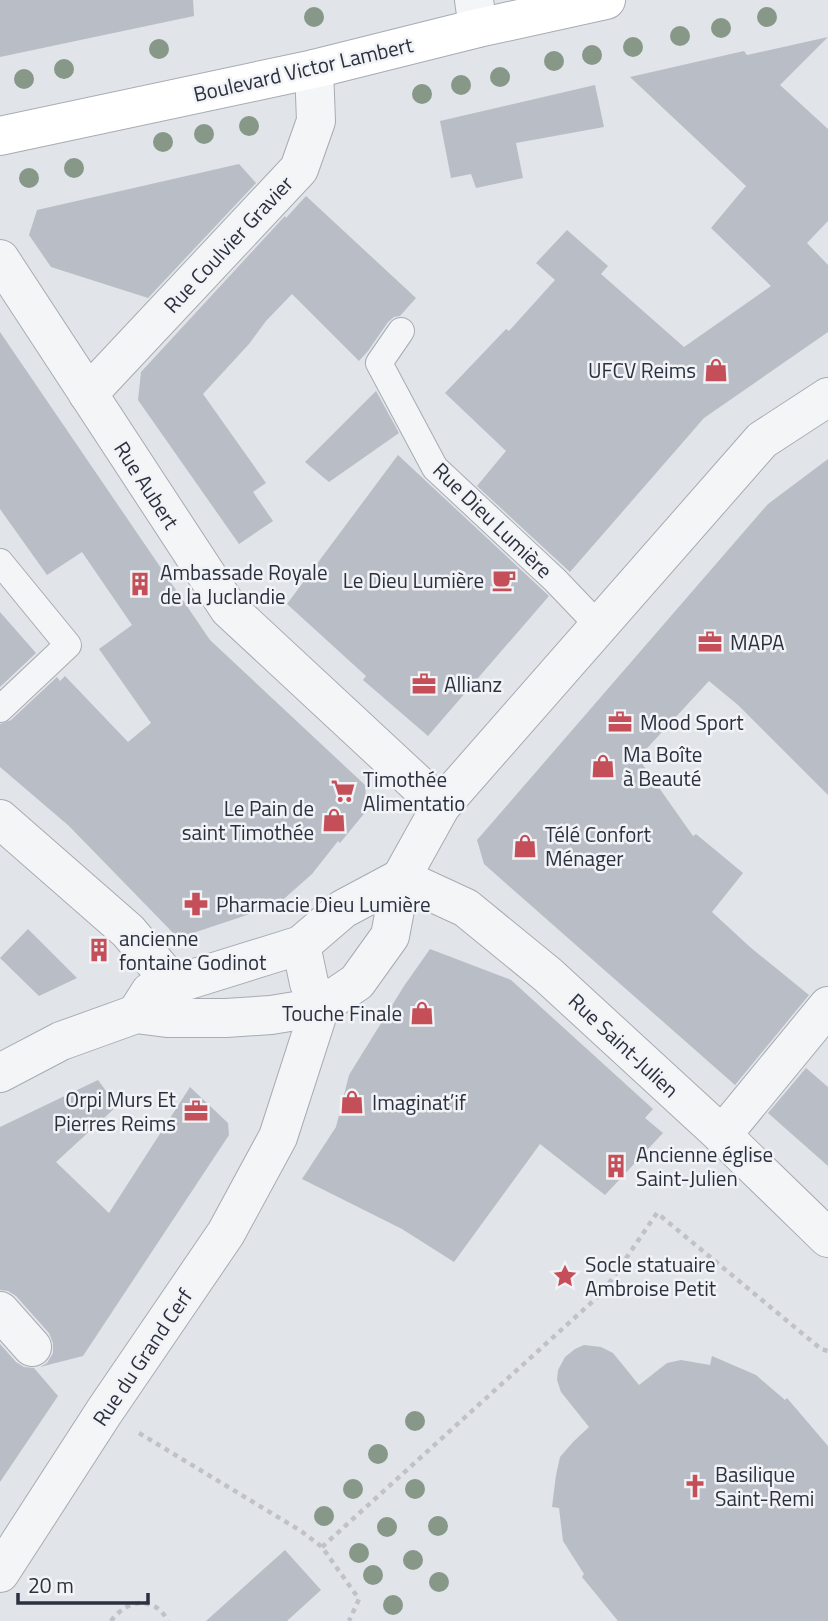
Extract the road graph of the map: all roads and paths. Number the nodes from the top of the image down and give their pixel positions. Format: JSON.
{"nodes":[{"id":1,"x":606,"y":0,"type":"edge"},
{"id":2,"x":476,"y":14,"type":"edge"},
{"id":3,"x":314,"y":69,"type":"junction"},
{"id":4,"x":0,"y":136,"type":"edge"},
{"id":5,"x":0,"y":259,"type":"edge"},
{"id":6,"x":401,"y":331,"type":"dead end"},
{"id":7,"x":88,"y":394,"type":"junction"},
{"id":8,"x":828,"y":397,"type":"edge"},
{"id":9,"x":0,"y":562,"type":"edge"},
{"id":10,"x":599,"y":626,"type":"junction"},
{"id":11,"x":0,"y":709,"type":"edge"},
{"id":12,"x":441,"y":806,"type":"junction"},
{"id":13,"x":0,"y":819,"type":"edge"},
{"id":14,"x":401,"y":878,"type":"junction"},
{"id":15,"x":301,"y":945,"type":"junction"},
{"id":16,"x":173,"y":984,"type":"junction"},
{"id":17,"x":828,"y":1006,"type":"edge"},
{"id":18,"x":320,"y":1007,"type":"junction"},
{"id":19,"x":136,"y":1014,"type":"junction"},
{"id":20,"x":0,"y":1073,"type":"edge"},
{"id":21,"x":722,"y":1135,"type":"junction"},
{"id":22,"x":828,"y":1238,"type":"edge"},
{"id":23,"x":0,"y":1311,"type":"edge"},
{"id":24,"x":32,"y":1348,"type":"dead end"},
{"id":25,"x":828,"y":1351,"type":"edge"},
{"id":26,"x":104,"y":1412,"type":"junction"},
{"id":27,"x":322,"y":1548,"type":"junction"},
{"id":28,"x":0,"y":1573,"type":"edge"},
{"id":29,"x":111,"y":1621,"type":"edge"},
{"id":30,"x":168,"y":1621,"type":"edge"},
{"id":31,"x":349,"y":1621,"type":"edge"}],
"edges":[{"from":1,"to":2,"type":"street","name":"Boulevard Victor Lambert"},
{"from":2,"to":3,"type":"street","name":"Boulevard Victor Lambert"},
{"from":3,"to":4,"type":"street","name":"Boulevard Victor Lambert"},
{"from":3,"to":7,"type":"street","name":"Rue Coulvier Gravier"},
{"from":5,"to":7,"type":"street","name":"Rue Aubert"},
{"from":6,"to":10,"type":"lane","name":"Rue Dieu Lumière"},
{"from":7,"to":12,"type":"street","name":"Rue Aubert"},
{"from":8,"to":10,"type":"street"},
{"from":9,"to":11,"type":"lane"},
{"from":10,"to":12,"type":"street"},
{"from":12,"to":14,"type":"street"},
{"from":13,"to":16,"type":"street"},
{"from":14,"to":15,"type":"street"},
{"from":14,"to":18,"type":"street"},
{"from":14,"to":21,"type":"street","name":"Rue Saint-Julien"},
{"from":15,"to":16,"type":"street"},
{"from":15,"to":18,"type":"street"},
{"from":16,"to":19,"type":"street"},
{"from":17,"to":21,"type":"street"},
{"from":18,"to":19,"type":"street"},
{"from":18,"to":26,"type":"street","name":"Rue du Grand Cerf"},
{"from":19,"to":20,"type":"street"},
{"from":21,"to":22,"type":"street","name":"Rue Saint-Julien"},
{"from":23,"to":24,"type":"street"},
{"from":25,"to":27,"type":"path"},
{"from":26,"to":27,"type":"path"},
{"from":26,"to":28,"type":"street","name":"Rue du Grand Cerf"},
{"from":27,"to":31,"type":"path"},
{"from":29,"to":30,"type":"path"}]}
